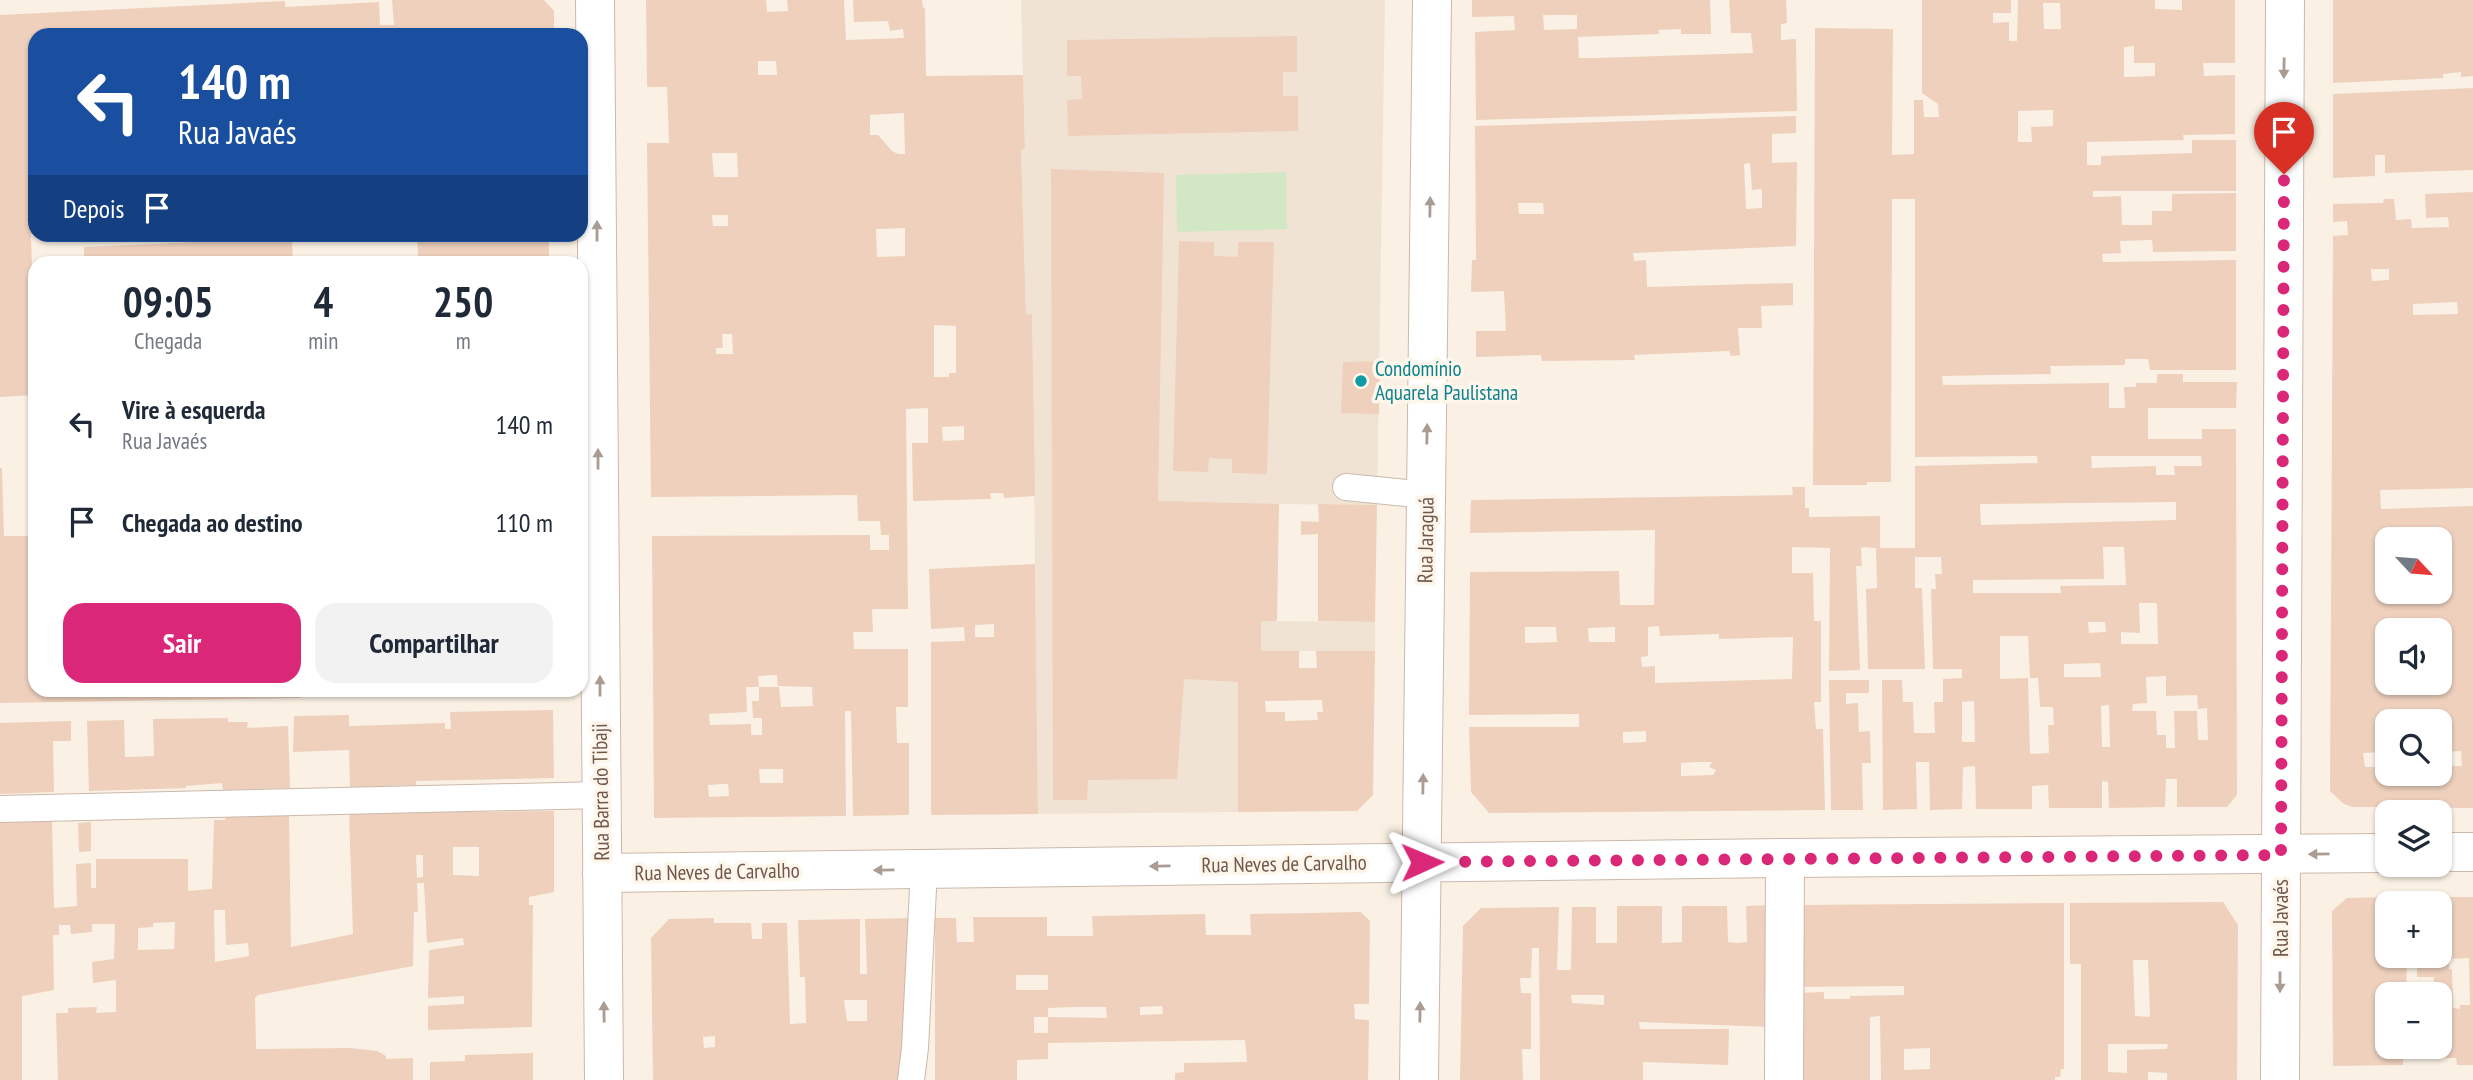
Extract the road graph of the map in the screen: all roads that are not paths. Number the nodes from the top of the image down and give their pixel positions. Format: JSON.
{"nodes":[{"id":1,"x":595,"y":0,"type":"edge"},
{"id":2,"x":1432,"y":0,"type":"edge"},
{"id":3,"x":2285,"y":0,"type":"edge"},
{"id":4,"x":1346,"y":487,"type":"dead end"},
{"id":5,"x":1426,"y":495,"type":"junction"},
{"id":6,"x":601,"y":795,"type":"junction"},
{"id":7,"x":0,"y":809,"type":"edge"},
{"id":8,"x":2452,"y":852,"type":"edge"},
{"id":9,"x":2473,"y":852,"type":"edge"},
{"id":10,"x":2375,"y":853,"type":"edge"},
{"id":11,"x":2281,"y":855,"type":"junction"},
{"id":12,"x":1785,"y":858,"type":"junction"},
{"id":13,"x":1422,"y":862,"type":"junction"},
{"id":14,"x":924,"y":869,"type":"junction"},
{"id":15,"x":602,"y":873,"type":"junction"},
{"id":16,"x":604,"y":1080,"type":"edge"},
{"id":17,"x":911,"y":1080,"type":"edge"},
{"id":18,"x":1419,"y":1080,"type":"edge"},
{"id":19,"x":1784,"y":1080,"type":"edge"},
{"id":20,"x":2280,"y":1080,"type":"edge"}],
"edges":[{"from":6,"to":1,"type":"street","name":"Rua Barra do Tibaji","one_way":true},
{"from":5,"to":2,"type":"street","name":"Rua Jaraguá","one_way":true},
{"from":3,"to":11,"type":"street","name":"Rua Javaés","one_way":true},
{"from":4,"to":5,"type":"lane"},
{"from":13,"to":5,"type":"street","name":"Rua Jaraguá","one_way":true},
{"from":6,"to":7,"type":"lane"},
{"from":6,"to":15,"type":"street","name":"Rua Barra do Tibaji"},
{"from":8,"to":9,"type":"street"},
{"from":10,"to":11,"type":"street","name":"Rua Neves de Carvalho","one_way":true},
{"from":11,"to":12,"type":"street","name":"Rua Neves de Carvalho"},
{"from":11,"to":20,"type":"street","name":"Rua Javaés","one_way":true},
{"from":12,"to":13,"type":"street","name":"Rua Neves de Carvalho"},
{"from":12,"to":19,"type":"street"},
{"from":13,"to":14,"type":"street","name":"Rua Neves de Carvalho","one_way":true},
{"from":18,"to":13,"type":"street","name":"Rua Jaraguá","one_way":true},
{"from":14,"to":15,"type":"street","name":"Rua Neves de Carvalho","one_way":true},
{"from":14,"to":17,"type":"lane"},
{"from":16,"to":15,"type":"street","name":"Rua Barra do Tibaji","one_way":true}]}
